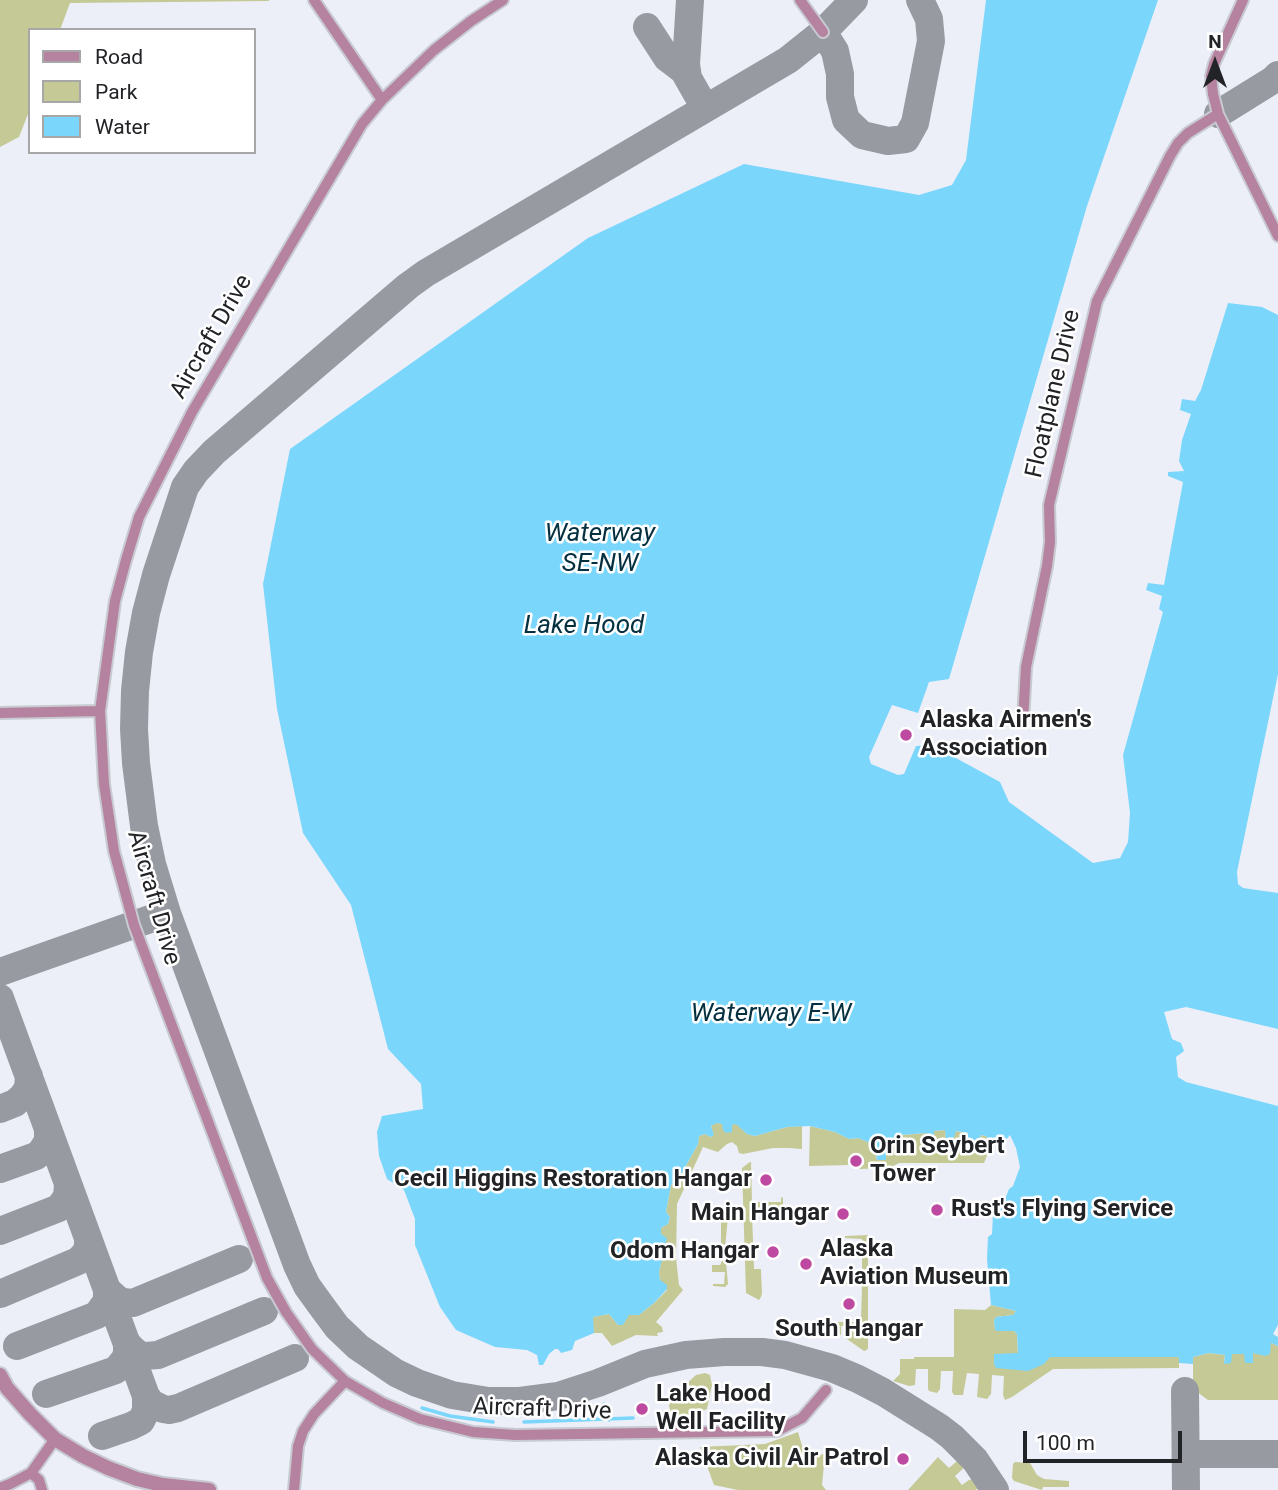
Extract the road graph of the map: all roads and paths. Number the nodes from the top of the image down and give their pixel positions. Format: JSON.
{"nodes":[{"id":1,"x":314,"y":0,"type":"edge"},
{"id":2,"x":503,"y":0,"type":"edge"},
{"id":3,"x":800,"y":0,"type":"edge"},
{"id":4,"x":1243,"y":0,"type":"edge"},
{"id":5,"x":823,"y":32,"type":"dead end"},
{"id":6,"x":382,"y":100,"type":"junction"},
{"id":7,"x":1218,"y":114,"type":"junction"},
{"id":8,"x":1278,"y":236,"type":"edge"},
{"id":9,"x":100,"y":711,"type":"junction"},
{"id":10,"x":0,"y":713,"type":"edge"},
{"id":11,"x":1024,"y":721,"type":"dead end"},
{"id":12,"x":345,"y":1381,"type":"junction"},
{"id":13,"x":2,"y":1384,"type":"edge"},
{"id":14,"x":826,"y":1390,"type":"dead end"},
{"id":15,"x":55,"y":1439,"type":"junction"},
{"id":16,"x":31,"y":1473,"type":"junction"},
{"id":17,"x":0,"y":1488,"type":"edge"},
{"id":18,"x":42,"y":1490,"type":"edge"},
{"id":19,"x":209,"y":1490,"type":"edge"},
{"id":20,"x":294,"y":1490,"type":"edge"}],
"edges":[{"from":1,"to":6,"type":"street"},
{"from":2,"to":6,"type":"street","name":"Aircraft Drive"},
{"from":3,"to":5,"type":"street"},
{"from":4,"to":7,"type":"street"},
{"from":6,"to":9,"type":"street","name":"Aircraft Drive"},
{"from":7,"to":8,"type":"street"},
{"from":7,"to":11,"type":"street","name":"Floatplane Drive"},
{"from":9,"to":10,"type":"street"},
{"from":9,"to":12,"type":"street","name":"Aircraft Drive"},
{"from":12,"to":14,"type":"street","name":"Aircraft Drive"},
{"from":12,"to":20,"type":"street"},
{"from":13,"to":15,"type":"street"},
{"from":15,"to":16,"type":"street"},
{"from":15,"to":19,"type":"street"},
{"from":16,"to":17,"type":"street"},
{"from":16,"to":18,"type":"street"}]}
